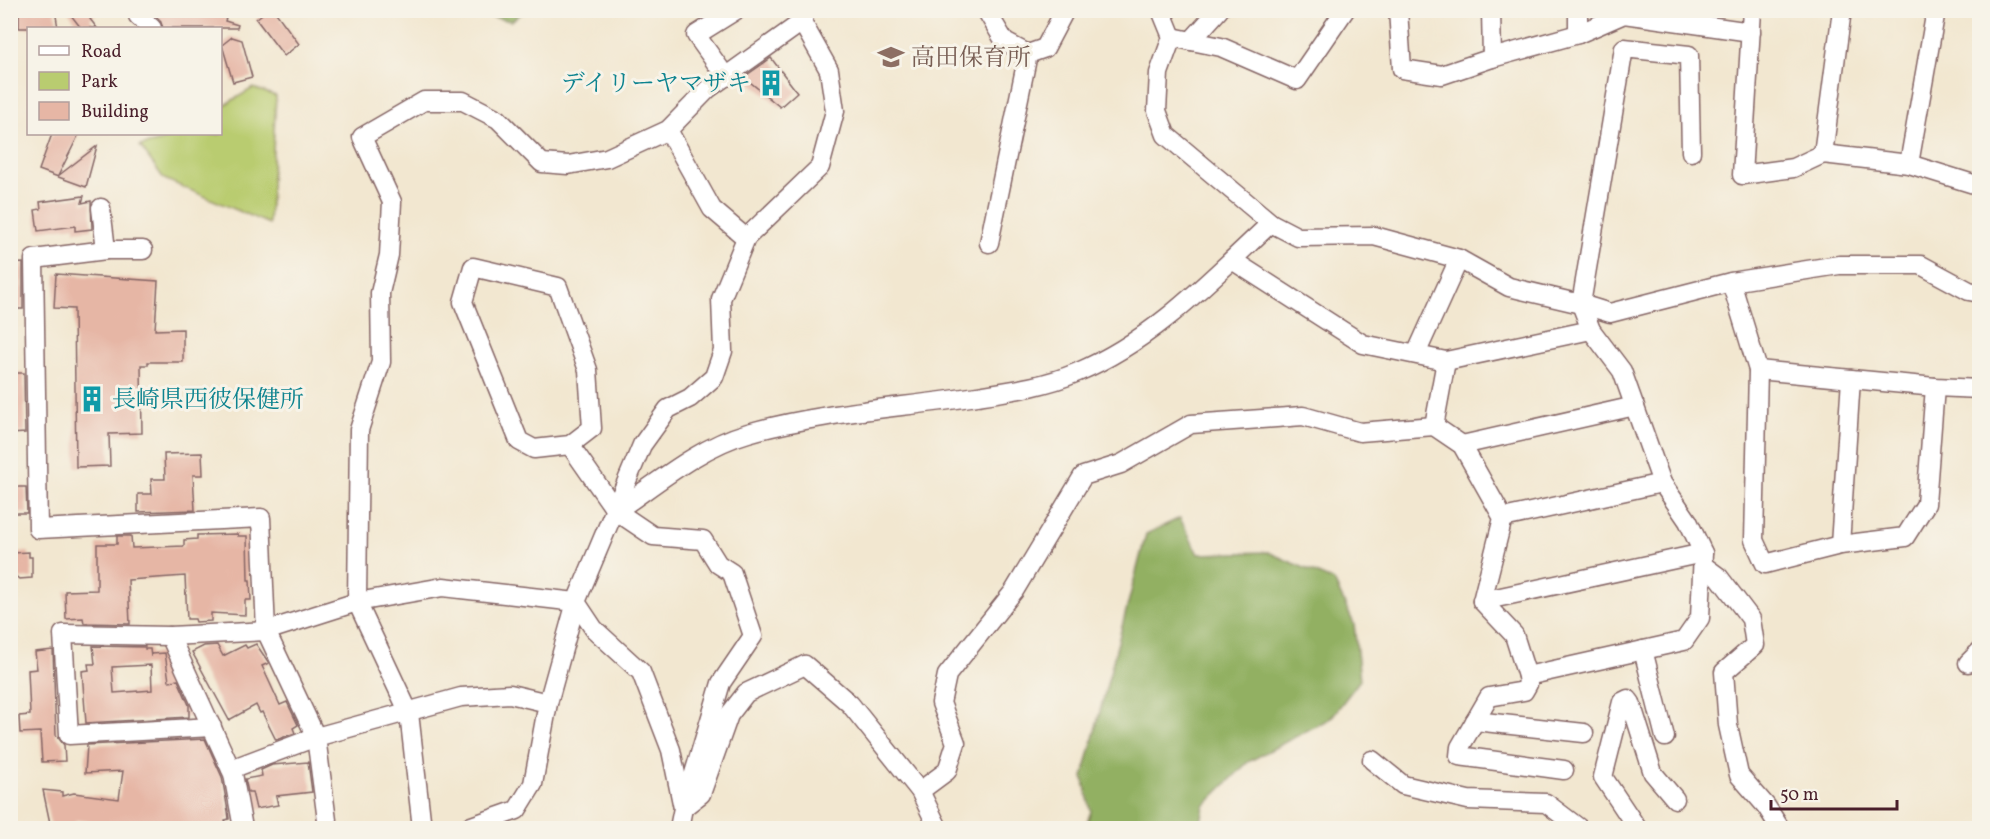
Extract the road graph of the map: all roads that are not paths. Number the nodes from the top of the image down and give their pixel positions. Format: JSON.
{"nodes":[{"id":1,"x":137,"y":10,"type":"edge"},
{"id":2,"x":736,"y":10,"type":"edge"},
{"id":3,"x":986,"y":10,"type":"edge"},
{"id":4,"x":1065,"y":10,"type":"edge"},
{"id":5,"x":1161,"y":10,"type":"edge"},
{"id":6,"x":1219,"y":10,"type":"edge"},
{"id":7,"x":1345,"y":10,"type":"edge"},
{"id":8,"x":1398,"y":10,"type":"edge"},
{"id":9,"x":1491,"y":10,"type":"edge"},
{"id":10,"x":1578,"y":10,"type":"edge"},
{"id":11,"x":1752,"y":10,"type":"edge"},
{"id":12,"x":1842,"y":10,"type":"edge"},
{"id":13,"x":1936,"y":10,"type":"edge"},
{"id":14,"x":804,"y":16,"type":"edge"},
{"id":15,"x":1668,"y":16,"type":"edge"},
{"id":16,"x":151,"y":27,"type":"edge"},
{"id":17,"x":1751,"y":32,"type":"junction"},
{"id":18,"x":1578,"y":34,"type":"junction"},
{"id":19,"x":1172,"y":37,"type":"junction"},
{"id":20,"x":1191,"y":41,"type":"junction"},
{"id":21,"x":1028,"y":54,"type":"junction"},
{"id":22,"x":1492,"y":58,"type":"junction"},
{"id":23,"x":726,"y":77,"type":"junction"},
{"id":24,"x":668,"y":130,"type":"junction"},
{"id":25,"x":1691,"y":152,"type":"dead end"},
{"id":26,"x":1823,"y":154,"type":"junction"},
{"id":27,"x":1909,"y":164,"type":"junction"},
{"id":28,"x":1980,"y":186,"type":"edge"},
{"id":29,"x":100,"y":208,"type":"dead end"},
{"id":30,"x":1271,"y":223,"type":"junction"},
{"id":31,"x":746,"y":238,"type":"junction"},
{"id":32,"x":989,"y":243,"type":"dead end"},
{"id":33,"x":106,"y":250,"type":"junction"},
{"id":34,"x":143,"y":250,"type":"dead end"},
{"id":35,"x":1459,"y":259,"type":"junction"},
{"id":36,"x":1232,"y":260,"type":"junction"},
{"id":37,"x":1731,"y":282,"type":"junction"},
{"id":38,"x":1980,"y":293,"type":"edge"},
{"id":39,"x":1581,"y":304,"type":"junction"},
{"id":40,"x":1591,"y":330,"type":"junction"},
{"id":41,"x":1416,"y":354,"type":"junction"},
{"id":42,"x":1446,"y":361,"type":"junction"},
{"id":43,"x":1758,"y":370,"type":"junction"},
{"id":44,"x":1851,"y":379,"type":"junction"},
{"id":45,"x":1935,"y":387,"type":"junction"},
{"id":46,"x":1980,"y":389,"type":"edge"},
{"id":47,"x":1635,"y":406,"type":"junction"},
{"id":48,"x":1434,"y":426,"type":"junction"},
{"id":49,"x":570,"y":445,"type":"junction"},
{"id":50,"x":1462,"y":445,"type":"junction"},
{"id":51,"x":1662,"y":483,"type":"junction"},
{"id":52,"x":615,"y":512,"type":"junction"},
{"id":53,"x":1503,"y":518,"type":"junction"},
{"id":54,"x":1840,"y":545,"type":"junction"},
{"id":55,"x":1703,"y":559,"type":"junction"},
{"id":56,"x":1482,"y":601,"type":"junction"},
{"id":57,"x":357,"y":602,"type":"junction"},
{"id":58,"x":576,"y":602,"type":"junction"},
{"id":59,"x":266,"y":632,"type":"junction"},
{"id":60,"x":170,"y":636,"type":"junction"},
{"id":61,"x":1642,"y":651,"type":"junction"},
{"id":62,"x":1527,"y":676,"type":"junction"},
{"id":63,"x":548,"y":703,"type":"junction"},
{"id":64,"x":409,"y":713,"type":"junction"},
{"id":65,"x":1475,"y":722,"type":"junction"},
{"id":66,"x":212,"y":727,"type":"junction"},
{"id":67,"x":1584,"y":733,"type":"dead end"},
{"id":68,"x":316,"y":737,"type":"junction"},
{"id":69,"x":1665,"y":737,"type":"dead end"},
{"id":70,"x":1372,"y":760,"type":"dead end"},
{"id":71,"x":231,"y":768,"type":"junction"},
{"id":72,"x":1564,"y":770,"type":"dead end"},
{"id":73,"x":920,"y":791,"type":"junction"},
{"id":74,"x":1675,"y":799,"type":"dead end"},
{"id":75,"x":683,"y":808,"type":"junction"},
{"id":76,"x":243,"y":828,"type":"edge"},
{"id":77,"x":328,"y":828,"type":"edge"},
{"id":78,"x":422,"y":828,"type":"edge"},
{"id":79,"x":466,"y":828,"type":"edge"},
{"id":80,"x":679,"y":828,"type":"edge"},
{"id":81,"x":938,"y":828,"type":"edge"},
{"id":82,"x":1579,"y":828,"type":"edge"},
{"id":83,"x":1637,"y":828,"type":"edge"},
{"id":84,"x":1780,"y":828,"type":"edge"}],
"edges":[{"from":1,"to":16,"type":"street"},
{"from":2,"to":23,"type":"street"},
{"from":3,"to":21,"type":"street"},
{"from":4,"to":21,"type":"street"},
{"from":5,"to":19,"type":"street"},
{"from":6,"to":20,"type":"street"},
{"from":7,"to":20,"type":"street"},
{"from":8,"to":22,"type":"street"},
{"from":9,"to":22,"type":"street"},
{"from":10,"to":18,"type":"street"},
{"from":11,"to":17,"type":"street"},
{"from":12,"to":26,"type":"street"},
{"from":13,"to":27,"type":"street"},
{"from":14,"to":23,"type":"street"},
{"from":14,"to":31,"type":"street"},
{"from":15,"to":17,"type":"street"},
{"from":15,"to":18,"type":"street"},
{"from":17,"to":26,"type":"street"},
{"from":18,"to":22,"type":"street"},
{"from":19,"to":20,"type":"street"},
{"from":19,"to":30,"type":"street"},
{"from":21,"to":32,"type":"street"},
{"from":23,"to":24,"type":"street"},
{"from":24,"to":31,"type":"street"},
{"from":24,"to":57,"type":"street"},
{"from":25,"to":39,"type":"street"},
{"from":26,"to":27,"type":"street"},
{"from":27,"to":28,"type":"street"},
{"from":29,"to":33,"type":"street"},
{"from":30,"to":35,"type":"street"},
{"from":30,"to":36,"type":"street"},
{"from":31,"to":52,"type":"street"},
{"from":33,"to":34,"type":"street"},
{"from":33,"to":59,"type":"street"},
{"from":35,"to":39,"type":"street"},
{"from":35,"to":41,"type":"street"},
{"from":36,"to":41,"type":"street"},
{"from":36,"to":52,"type":"street"},
{"from":37,"to":38,"type":"street"},
{"from":37,"to":39,"type":"street"},
{"from":37,"to":43,"type":"street"},
{"from":39,"to":40,"type":"street"},
{"from":40,"to":42,"type":"street"},
{"from":40,"to":47,"type":"street"},
{"from":41,"to":42,"type":"street"},
{"from":42,"to":48,"type":"street"},
{"from":43,"to":44,"type":"street"},
{"from":43,"to":54,"type":"street"},
{"from":44,"to":45,"type":"street"},
{"from":44,"to":54,"type":"street"},
{"from":45,"to":46,"type":"street"},
{"from":45,"to":54,"type":"street"},
{"from":47,"to":50,"type":"street"},
{"from":47,"to":51,"type":"street"},
{"from":48,"to":50,"type":"street"},
{"from":48,"to":73,"type":"street"},
{"from":49,"to":49,"type":"street"},
{"from":49,"to":52,"type":"street"},
{"from":50,"to":53,"type":"street"},
{"from":51,"to":53,"type":"street"},
{"from":51,"to":55,"type":"street"},
{"from":52,"to":58,"type":"street"},
{"from":52,"to":75,"type":"street"},
{"from":53,"to":56,"type":"street"},
{"from":55,"to":56,"type":"street"},
{"from":55,"to":61,"type":"street"},
{"from":55,"to":84,"type":"street"},
{"from":56,"to":62,"type":"street"},
{"from":57,"to":58,"type":"street"},
{"from":57,"to":59,"type":"street"},
{"from":57,"to":64,"type":"street"},
{"from":58,"to":63,"type":"street"},
{"from":58,"to":75,"type":"street"},
{"from":59,"to":60,"type":"street"},
{"from":59,"to":68,"type":"street"},
{"from":60,"to":66,"type":"street"},
{"from":60,"to":66,"type":"street"},
{"from":61,"to":62,"type":"street"},
{"from":61,"to":69,"type":"street"},
{"from":62,"to":65,"type":"street"},
{"from":63,"to":64,"type":"street"},
{"from":63,"to":79,"type":"street"},
{"from":64,"to":68,"type":"street"},
{"from":64,"to":78,"type":"street"},
{"from":65,"to":67,"type":"street"},
{"from":65,"to":72,"type":"street"},
{"from":66,"to":71,"type":"street"},
{"from":68,"to":71,"type":"street"},
{"from":68,"to":77,"type":"street"},
{"from":70,"to":82,"type":"street"},
{"from":71,"to":76,"type":"street"},
{"from":73,"to":75,"type":"street"},
{"from":73,"to":81,"type":"street"},
{"from":74,"to":83,"type":"street"},
{"from":75,"to":80,"type":"street"}]}
